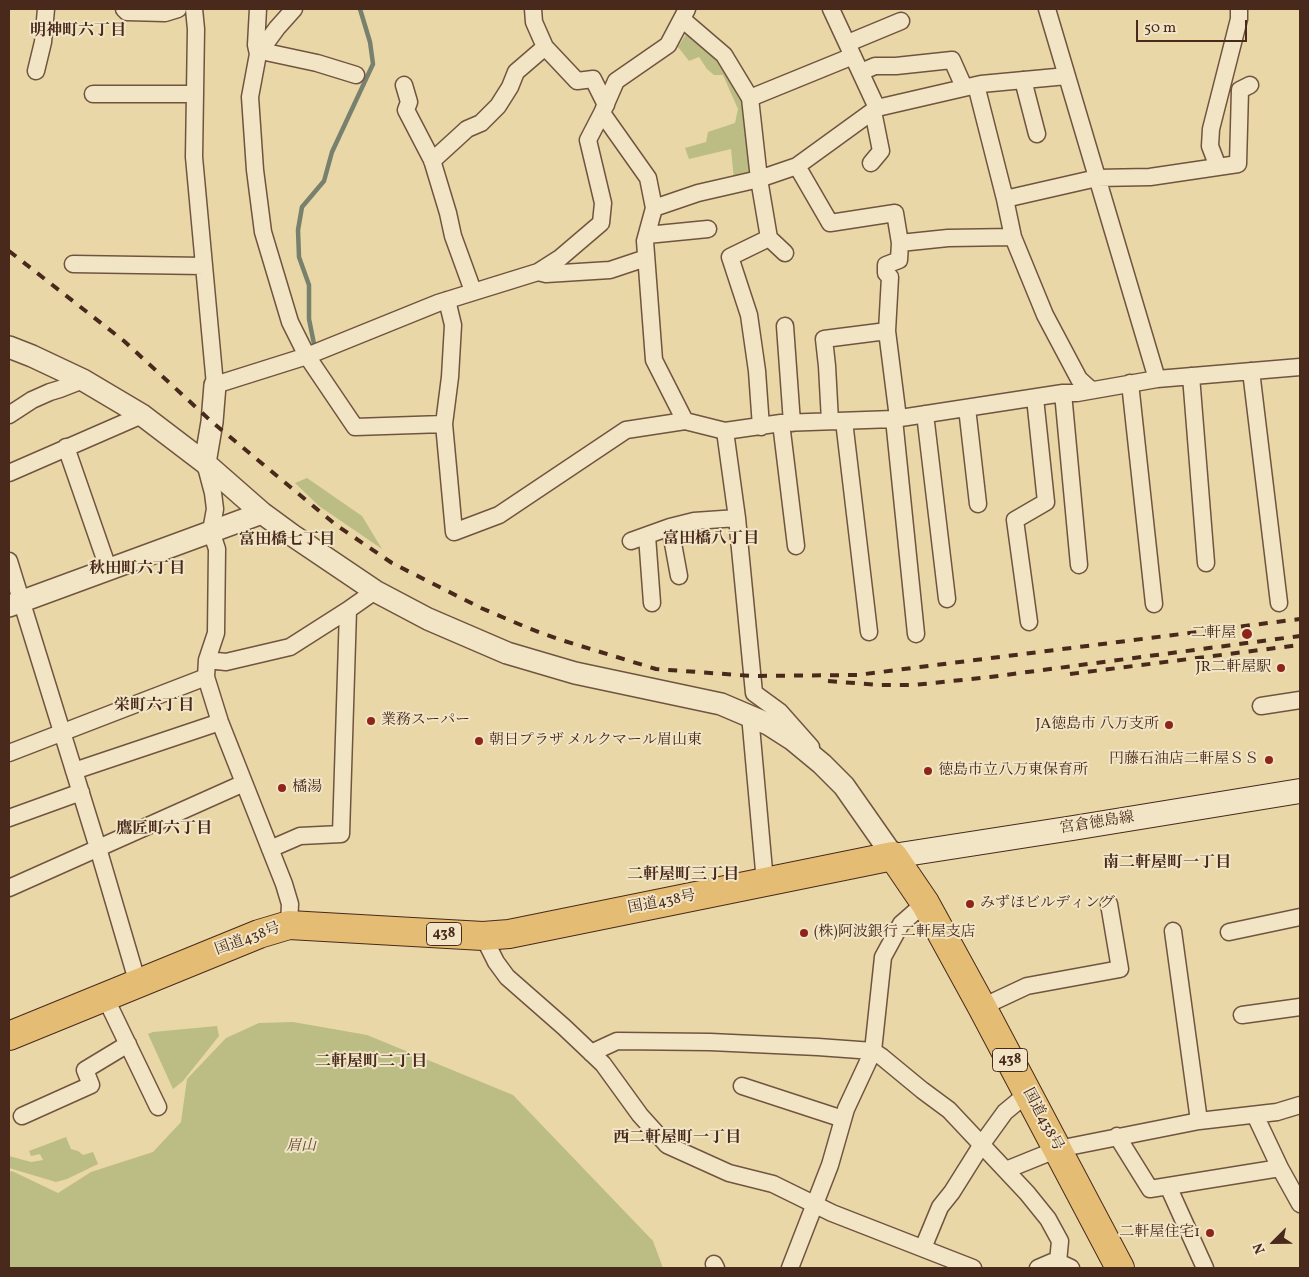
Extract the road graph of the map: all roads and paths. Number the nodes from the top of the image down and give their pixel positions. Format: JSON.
{"nodes":[{"id":1,"x":46,"y":9,"type":"edge"},
{"id":2,"x":124,"y":9,"type":"edge"},
{"id":3,"x":178,"y":9,"type":"edge"},
{"id":4,"x":194,"y":9,"type":"edge"},
{"id":5,"x":258,"y":9,"type":"edge"},
{"id":6,"x":294,"y":9,"type":"edge"},
{"id":7,"x":533,"y":9,"type":"edge"},
{"id":8,"x":832,"y":9,"type":"edge"},
{"id":9,"x":1047,"y":9,"type":"edge"},
{"id":10,"x":1239,"y":9,"type":"edge"},
{"id":11,"x":684,"y":14,"type":"edge"},
{"id":12,"x":901,"y":21,"type":"dead end"},
{"id":13,"x":545,"y":47,"type":"junction"},
{"id":14,"x":851,"y":50,"type":"junction"},
{"id":15,"x":260,"y":52,"type":"junction"},
{"id":16,"x":36,"y":71,"type":"dead end"},
{"id":17,"x":861,"y":72,"type":"junction"},
{"id":18,"x":356,"y":75,"type":"dead end"},
{"id":19,"x":1067,"y":76,"type":"junction"},
{"id":20,"x":1023,"y":80,"type":"junction"},
{"id":21,"x":404,"y":85,"type":"dead end"},
{"id":22,"x":975,"y":85,"type":"junction"},
{"id":23,"x":1250,"y":85,"type":"dead end"},
{"id":24,"x":93,"y":94,"type":"dead end"},
{"id":25,"x":195,"y":94,"type":"junction"},
{"id":26,"x":750,"y":98,"type":"junction"},
{"id":27,"x":604,"y":109,"type":"junction"},
{"id":28,"x":875,"y":109,"type":"junction"},
{"id":29,"x":1037,"y":134,"type":"dead end"},
{"id":30,"x":999,"y":144,"type":"dead end"},
{"id":31,"x":432,"y":162,"type":"junction"},
{"id":32,"x":871,"y":163,"type":"dead end"},
{"id":33,"x":797,"y":166,"type":"junction"},
{"id":34,"x":1218,"y":167,"type":"junction"},
{"id":35,"x":1096,"y":178,"type":"junction"},
{"id":36,"x":759,"y":179,"type":"junction"},
{"id":37,"x":1005,"y":199,"type":"junction"},
{"id":38,"x":654,"y":208,"type":"junction"},
{"id":39,"x":708,"y":229,"type":"dead end"},
{"id":40,"x":646,"y":235,"type":"junction"},
{"id":41,"x":1012,"y":237,"type":"junction"},
{"id":42,"x":769,"y":238,"type":"junction"},
{"id":43,"x":900,"y":243,"type":"junction"},
{"id":44,"x":785,"y":253,"type":"dead end"},
{"id":45,"x":646,"y":258,"type":"junction"},
{"id":46,"x":73,"y":264,"type":"dead end"},
{"id":47,"x":204,"y":266,"type":"junction"},
{"id":48,"x":538,"y":272,"type":"junction"},
{"id":49,"x":473,"y":291,"type":"junction"},
{"id":50,"x":447,"y":300,"type":"junction"},
{"id":51,"x":785,"y":326,"type":"dead end"},
{"id":52,"x":887,"y":331,"type":"junction"},
{"id":53,"x":9,"y":347,"type":"edge"},
{"id":54,"x":307,"y":356,"type":"junction"},
{"id":55,"x":1300,"y":367,"type":"edge"},
{"id":56,"x":1252,"y":370,"type":"junction"},
{"id":57,"x":1191,"y":376,"type":"junction"},
{"id":58,"x":1157,"y":379,"type":"junction"},
{"id":59,"x":83,"y":380,"type":"junction"},
{"id":60,"x":1130,"y":383,"type":"junction"},
{"id":61,"x":215,"y":385,"type":"junction"},
{"id":62,"x":1085,"y":385,"type":"junction"},
{"id":63,"x":1064,"y":393,"type":"junction"},
{"id":64,"x":1035,"y":398,"type":"junction"},
{"id":65,"x":967,"y":408,"type":"junction"},
{"id":66,"x":925,"y":414,"type":"junction"},
{"id":67,"x":9,"y":415,"type":"edge"},
{"id":68,"x":142,"y":415,"type":"junction"},
{"id":69,"x":896,"y":418,"type":"junction"},
{"id":70,"x":685,"y":421,"type":"junction"},
{"id":71,"x":837,"y":421,"type":"junction"},
{"id":72,"x":787,"y":423,"type":"junction"},
{"id":73,"x":444,"y":424,"type":"junction"},
{"id":74,"x":761,"y":427,"type":"junction"},
{"id":75,"x":725,"y":431,"type":"junction"},
{"id":76,"x":66,"y":447,"type":"junction"},
{"id":77,"x":205,"y":463,"type":"junction"},
{"id":78,"x":9,"y":473,"type":"edge"},
{"id":79,"x":978,"y":504,"type":"dead end"},
{"id":80,"x":262,"y":513,"type":"junction"},
{"id":81,"x":737,"y":518,"type":"junction"},
{"id":82,"x":670,"y":527,"type":"junction"},
{"id":83,"x":211,"y":531,"type":"junction"},
{"id":84,"x":647,"y":536,"type":"junction"},
{"id":85,"x":630,"y":541,"type":"dead end"},
{"id":86,"x":796,"y":546,"type":"dead end"},
{"id":87,"x":9,"y":561,"type":"edge"},
{"id":88,"x":1206,"y":563,"type":"dead end"},
{"id":89,"x":1079,"y":565,"type":"dead end"},
{"id":90,"x":108,"y":568,"type":"junction"},
{"id":91,"x":679,"y":576,"type":"dead end"},
{"id":92,"x":376,"y":591,"type":"junction"},
{"id":93,"x":947,"y":599,"type":"dead end"},
{"id":94,"x":15,"y":603,"type":"edge"},
{"id":95,"x":652,"y":603,"type":"dead end"},
{"id":96,"x":1279,"y":603,"type":"dead end"},
{"id":97,"x":1154,"y":604,"type":"dead end"},
{"id":98,"x":348,"y":610,"type":"junction"},
{"id":99,"x":1029,"y":622,"type":"dead end"},
{"id":100,"x":869,"y":632,"type":"dead end"},
{"id":101,"x":916,"y":634,"type":"dead end"},
{"id":102,"x":207,"y":660,"type":"junction"},
{"id":103,"x":206,"y":677,"type":"junction"},
{"id":104,"x":1300,"y":700,"type":"edge"},
{"id":105,"x":1261,"y":706,"type":"dead end"},
{"id":106,"x":750,"y":715,"type":"junction"},
{"id":107,"x":220,"y":722,"type":"junction"},
{"id":108,"x":62,"y":732,"type":"junction"},
{"id":109,"x":9,"y":753,"type":"edge"},
{"id":110,"x":822,"y":764,"type":"junction"},
{"id":111,"x":74,"y":771,"type":"junction"},
{"id":112,"x":244,"y":783,"type":"junction"},
{"id":113,"x":1300,"y":791,"type":"edge"},
{"id":114,"x":81,"y":792,"type":"junction"},
{"id":115,"x":9,"y":818,"type":"edge"},
{"id":116,"x":98,"y":848,"type":"junction"},
{"id":117,"x":270,"y":849,"type":"junction"},
{"id":118,"x":893,"y":856,"type":"junction"},
{"id":119,"x":765,"y":882,"type":"junction"},
{"id":120,"x":9,"y":888,"type":"edge"},
{"id":121,"x":925,"y":903,"type":"junction"},
{"id":122,"x":1109,"y":904,"type":"dead end"},
{"id":123,"x":1300,"y":917,"type":"edge"},
{"id":124,"x":289,"y":925,"type":"junction"},
{"id":125,"x":1173,"y":931,"type":"dead end"},
{"id":126,"x":1229,"y":932,"type":"dead end"},
{"id":127,"x":483,"y":936,"type":"junction"},
{"id":128,"x":138,"y":984,"type":"junction"},
{"id":129,"x":104,"y":997,"type":"junction"},
{"id":130,"x":982,"y":1007,"type":"junction"},
{"id":131,"x":1300,"y":1007,"type":"edge"},
{"id":132,"x":1242,"y":1015,"type":"dead end"},
{"id":133,"x":9,"y":1036,"type":"edge"},
{"id":134,"x":128,"y":1044,"type":"junction"},
{"id":135,"x":873,"y":1051,"type":"junction"},
{"id":136,"x":592,"y":1053,"type":"junction"},
{"id":137,"x":742,"y":1086,"type":"dead end"},
{"id":138,"x":1028,"y":1093,"type":"junction"},
{"id":139,"x":1300,"y":1105,"type":"edge"},
{"id":140,"x":158,"y":1107,"type":"dead end"},
{"id":141,"x":1255,"y":1114,"type":"junction"},
{"id":142,"x":22,"y":1116,"type":"dead end"},
{"id":143,"x":843,"y":1119,"type":"junction"},
{"id":144,"x":1200,"y":1120,"type":"junction"},
{"id":145,"x":1117,"y":1136,"type":"junction"},
{"id":146,"x":982,"y":1144,"type":"junction"},
{"id":147,"x":1058,"y":1149,"type":"junction"},
{"id":148,"x":1280,"y":1168,"type":"junction"},
{"id":149,"x":1006,"y":1170,"type":"junction"},
{"id":150,"x":1168,"y":1186,"type":"junction"},
{"id":151,"x":814,"y":1204,"type":"junction"},
{"id":152,"x":1300,"y":1204,"type":"edge"},
{"id":153,"x":923,"y":1248,"type":"junction"},
{"id":154,"x":1065,"y":1265,"type":"edge"},
{"id":155,"x":790,"y":1268,"type":"edge"},
{"id":156,"x":973,"y":1268,"type":"edge"},
{"id":157,"x":1038,"y":1268,"type":"edge"},
{"id":158,"x":1120,"y":1268,"type":"edge"},
{"id":159,"x":1205,"y":1268,"type":"edge"}],
"edges":[{"from":1,"to":16,"type":"street"},
{"from":2,"to":3,"type":"street"},
{"from":4,"to":25,"type":"street"},
{"from":5,"to":15,"type":"street"},
{"from":6,"to":15,"type":"street"},
{"from":7,"to":13,"type":"street"},
{"from":8,"to":14,"type":"street"},
{"from":9,"to":19,"type":"street"},
{"from":10,"to":34,"type":"street"},
{"from":11,"to":26,"type":"street"},
{"from":11,"to":27,"type":"street"},
{"from":12,"to":14,"type":"street"},
{"from":13,"to":27,"type":"street"},
{"from":13,"to":31,"type":"street"},
{"from":14,"to":17,"type":"street"},
{"from":14,"to":26,"type":"street"},
{"from":15,"to":18,"type":"street"},
{"from":15,"to":54,"type":"street"},
{"from":17,"to":22,"type":"street"},
{"from":17,"to":28,"type":"street"},
{"from":19,"to":20,"type":"street"},
{"from":19,"to":35,"type":"street"},
{"from":20,"to":22,"type":"street"},
{"from":20,"to":29,"type":"street"},
{"from":21,"to":31,"type":"street"},
{"from":22,"to":28,"type":"street"},
{"from":22,"to":30,"type":"street"},
{"from":22,"to":37,"type":"street"},
{"from":23,"to":34,"type":"street"},
{"from":24,"to":25,"type":"street"},
{"from":25,"to":47,"type":"street"},
{"from":26,"to":36,"type":"street"},
{"from":27,"to":38,"type":"street"},
{"from":27,"to":48,"type":"street"},
{"from":28,"to":32,"type":"street"},
{"from":28,"to":33,"type":"street"},
{"from":31,"to":49,"type":"street"},
{"from":33,"to":36,"type":"street"},
{"from":33,"to":43,"type":"street"},
{"from":34,"to":35,"type":"street"},
{"from":35,"to":37,"type":"street"},
{"from":35,"to":58,"type":"street"},
{"from":36,"to":38,"type":"street"},
{"from":36,"to":42,"type":"street"},
{"from":37,"to":41,"type":"street"},
{"from":38,"to":40,"type":"street"},
{"from":39,"to":40,"type":"street"},
{"from":40,"to":45,"type":"street"},
{"from":41,"to":43,"type":"street"},
{"from":41,"to":62,"type":"street"},
{"from":42,"to":44,"type":"street"},
{"from":42,"to":74,"type":"street"},
{"from":43,"to":52,"type":"street"},
{"from":45,"to":48,"type":"street"},
{"from":45,"to":70,"type":"street"},
{"from":46,"to":47,"type":"street"},
{"from":47,"to":61,"type":"street"},
{"from":48,"to":49,"type":"street"},
{"from":49,"to":50,"type":"street"},
{"from":50,"to":54,"type":"street"},
{"from":50,"to":73,"type":"street"},
{"from":51,"to":72,"type":"street"},
{"from":52,"to":69,"type":"street"},
{"from":52,"to":71,"type":"street"},
{"from":53,"to":59,"type":"street"},
{"from":54,"to":61,"type":"street"},
{"from":54,"to":73,"type":"street"},
{"from":55,"to":56,"type":"street"},
{"from":56,"to":57,"type":"street"},
{"from":56,"to":96,"type":"street"},
{"from":57,"to":58,"type":"street"},
{"from":57,"to":88,"type":"street"},
{"from":58,"to":60,"type":"street"},
{"from":59,"to":67,"type":"street"},
{"from":59,"to":68,"type":"street"},
{"from":60,"to":62,"type":"street"},
{"from":60,"to":97,"type":"street"},
{"from":61,"to":77,"type":"street"},
{"from":62,"to":63,"type":"street"},
{"from":63,"to":64,"type":"street"},
{"from":63,"to":89,"type":"street"},
{"from":64,"to":65,"type":"street"},
{"from":64,"to":99,"type":"street"},
{"from":65,"to":66,"type":"street"},
{"from":65,"to":79,"type":"street"},
{"from":66,"to":69,"type":"street"},
{"from":66,"to":93,"type":"street"},
{"from":68,"to":76,"type":"street"},
{"from":68,"to":77,"type":"street"},
{"from":69,"to":71,"type":"street"},
{"from":69,"to":101,"type":"street"},
{"from":70,"to":73,"type":"street"},
{"from":70,"to":75,"type":"street"},
{"from":71,"to":72,"type":"street"},
{"from":71,"to":100,"type":"street"},
{"from":72,"to":74,"type":"street"},
{"from":72,"to":86,"type":"street"},
{"from":74,"to":75,"type":"street"},
{"from":75,"to":81,"type":"street"},
{"from":76,"to":78,"type":"street"},
{"from":76,"to":90,"type":"street"},
{"from":77,"to":80,"type":"street"},
{"from":77,"to":83,"type":"street"},
{"from":80,"to":83,"type":"street"},
{"from":80,"to":92,"type":"street"},
{"from":81,"to":82,"type":"street"},
{"from":81,"to":110,"type":"street"},
{"from":82,"to":84,"type":"street"},
{"from":82,"to":91,"type":"street"},
{"from":83,"to":90,"type":"street"},
{"from":83,"to":102,"type":"street"},
{"from":84,"to":85,"type":"street"},
{"from":84,"to":95,"type":"street"},
{"from":87,"to":94,"type":"street"},
{"from":90,"to":94,"type":"street"},
{"from":92,"to":98,"type":"street"},
{"from":92,"to":106,"type":"street"},
{"from":94,"to":108,"type":"street"},
{"from":98,"to":102,"type":"street"},
{"from":98,"to":117,"type":"street"},
{"from":102,"to":103,"type":"street"},
{"from":103,"to":107,"type":"street"},
{"from":103,"to":108,"type":"street"},
{"from":104,"to":105,"type":"street"},
{"from":106,"to":110,"type":"street"},
{"from":106,"to":119,"type":"street"},
{"from":107,"to":111,"type":"street"},
{"from":107,"to":112,"type":"street"},
{"from":108,"to":109,"type":"street"},
{"from":108,"to":111,"type":"street"},
{"from":110,"to":118,"type":"street"},
{"from":111,"to":114,"type":"street"},
{"from":112,"to":116,"type":"street"},
{"from":112,"to":117,"type":"street"},
{"from":113,"to":118,"type":"main road","name":"宮倉徳島線"},
{"from":114,"to":115,"type":"street"},
{"from":114,"to":116,"type":"street"},
{"from":116,"to":120,"type":"street"},
{"from":116,"to":128,"type":"street"},
{"from":117,"to":124,"type":"street"},
{"from":118,"to":119,"type":"highway","name":"国道438号","number":"438"},
{"from":118,"to":121,"type":"highway","name":"国道438号","number":"438"},
{"from":119,"to":127,"type":"highway","name":"国道438号","number":"438"},
{"from":121,"to":130,"type":"highway","name":"国道438号","number":"438"},
{"from":121,"to":135,"type":"street"},
{"from":122,"to":130,"type":"street"},
{"from":123,"to":126,"type":"street"},
{"from":124,"to":127,"type":"highway","name":"国道438号","number":"438"},
{"from":124,"to":128,"type":"highway","name":"国道438号","number":"438"},
{"from":125,"to":144,"type":"street"},
{"from":127,"to":136,"type":"street"},
{"from":128,"to":129,"type":"highway","name":"国道438号","number":"438"},
{"from":129,"to":133,"type":"highway","name":"国道438号","number":"438"},
{"from":129,"to":134,"type":"street"},
{"from":130,"to":138,"type":"highway","name":"国道438号","number":"438"},
{"from":131,"to":132,"type":"street"},
{"from":134,"to":140,"type":"street"},
{"from":134,"to":142,"type":"street"},
{"from":135,"to":136,"type":"street"},
{"from":135,"to":143,"type":"street"},
{"from":135,"to":146,"type":"street"},
{"from":136,"to":151,"type":"street"},
{"from":137,"to":143,"type":"street"},
{"from":138,"to":146,"type":"street"},
{"from":138,"to":147,"type":"highway","name":"国道438号","number":"438"},
{"from":139,"to":141,"type":"street"},
{"from":141,"to":144,"type":"street"},
{"from":141,"to":148,"type":"street"},
{"from":143,"to":151,"type":"street"},
{"from":144,"to":145,"type":"street"},
{"from":145,"to":147,"type":"street"},
{"from":145,"to":150,"type":"street"},
{"from":146,"to":149,"type":"street"},
{"from":146,"to":153,"type":"street"},
{"from":147,"to":149,"type":"street"},
{"from":147,"to":158,"type":"highway","name":"国道438号","number":"438"},
{"from":148,"to":150,"type":"street"},
{"from":148,"to":152,"type":"street"},
{"from":149,"to":154,"type":"street"},
{"from":150,"to":159,"type":"street"},
{"from":151,"to":153,"type":"street"},
{"from":151,"to":155,"type":"street"},
{"from":153,"to":156,"type":"street"},
{"from":154,"to":157,"type":"street"}]}
